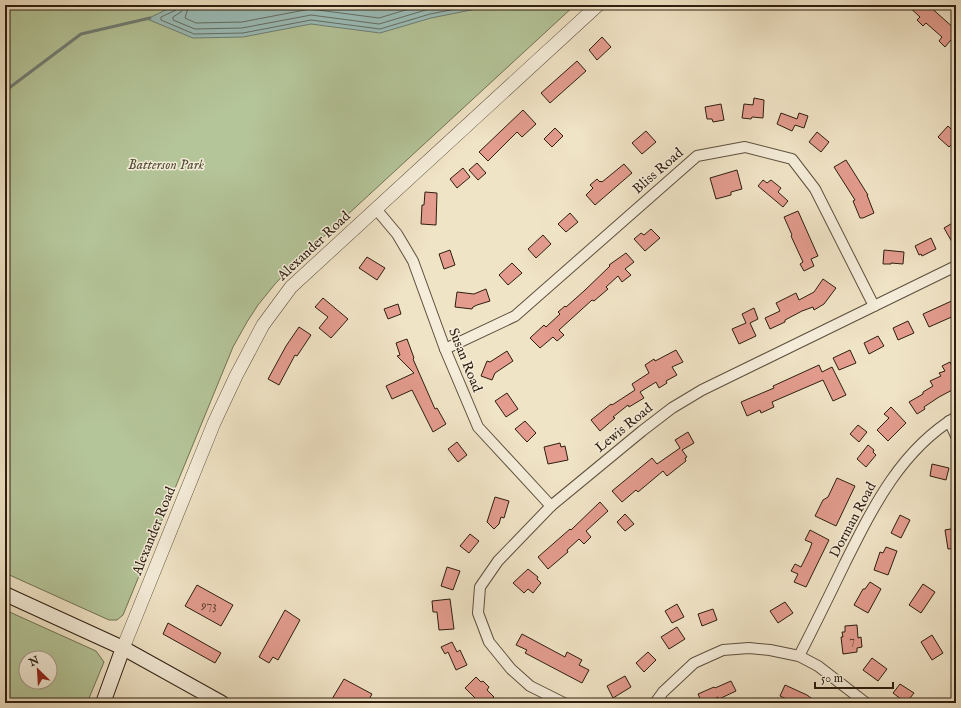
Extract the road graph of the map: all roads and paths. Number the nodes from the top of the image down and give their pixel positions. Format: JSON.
{"nodes":[{"id":1,"x":598,"y":5,"type":"edge"},
{"id":2,"x":376,"y":209,"type":"junction"},
{"id":3,"x":956,"y":266,"type":"edge"},
{"id":4,"x":874,"y":306,"type":"junction"},
{"id":5,"x":445,"y":349,"type":"junction"},
{"id":6,"x":952,"y":419,"type":"edge"},
{"id":7,"x":956,"y":436,"type":"edge"},
{"id":8,"x":551,"y":506,"type":"junction"},
{"id":9,"x":5,"y":594,"type":"edge"},
{"id":10,"x":123,"y":648,"type":"junction"},
{"id":11,"x":799,"y":656,"type":"junction"},
{"id":12,"x":104,"y":703,"type":"edge"},
{"id":13,"x":222,"y":703,"type":"edge"},
{"id":14,"x":564,"y":703,"type":"edge"},
{"id":15,"x":655,"y":703,"type":"edge"},
{"id":16,"x":866,"y":703,"type":"edge"}],
"edges":[{"from":1,"to":2,"type":"street","name":"Alexander Road"},
{"from":2,"to":5,"type":"street","name":"Susan Road"},
{"from":2,"to":10,"type":"street","name":"Alexander Road"},
{"from":3,"to":4,"type":"street","name":"Lewis Road"},
{"from":4,"to":5,"type":"street","name":"Bliss Road"},
{"from":4,"to":8,"type":"street","name":"Lewis Road"},
{"from":5,"to":8,"type":"street","name":"Susan Road"},
{"from":6,"to":7,"type":"street"},
{"from":6,"to":11,"type":"street","name":"Dorman Road"},
{"from":8,"to":14,"type":"street","name":"Lewis Road"},
{"from":9,"to":10,"type":"main road"},
{"from":10,"to":12,"type":"main road"},
{"from":10,"to":13,"type":"main road"},
{"from":11,"to":15,"type":"street"},
{"from":11,"to":16,"type":"street"}]}
